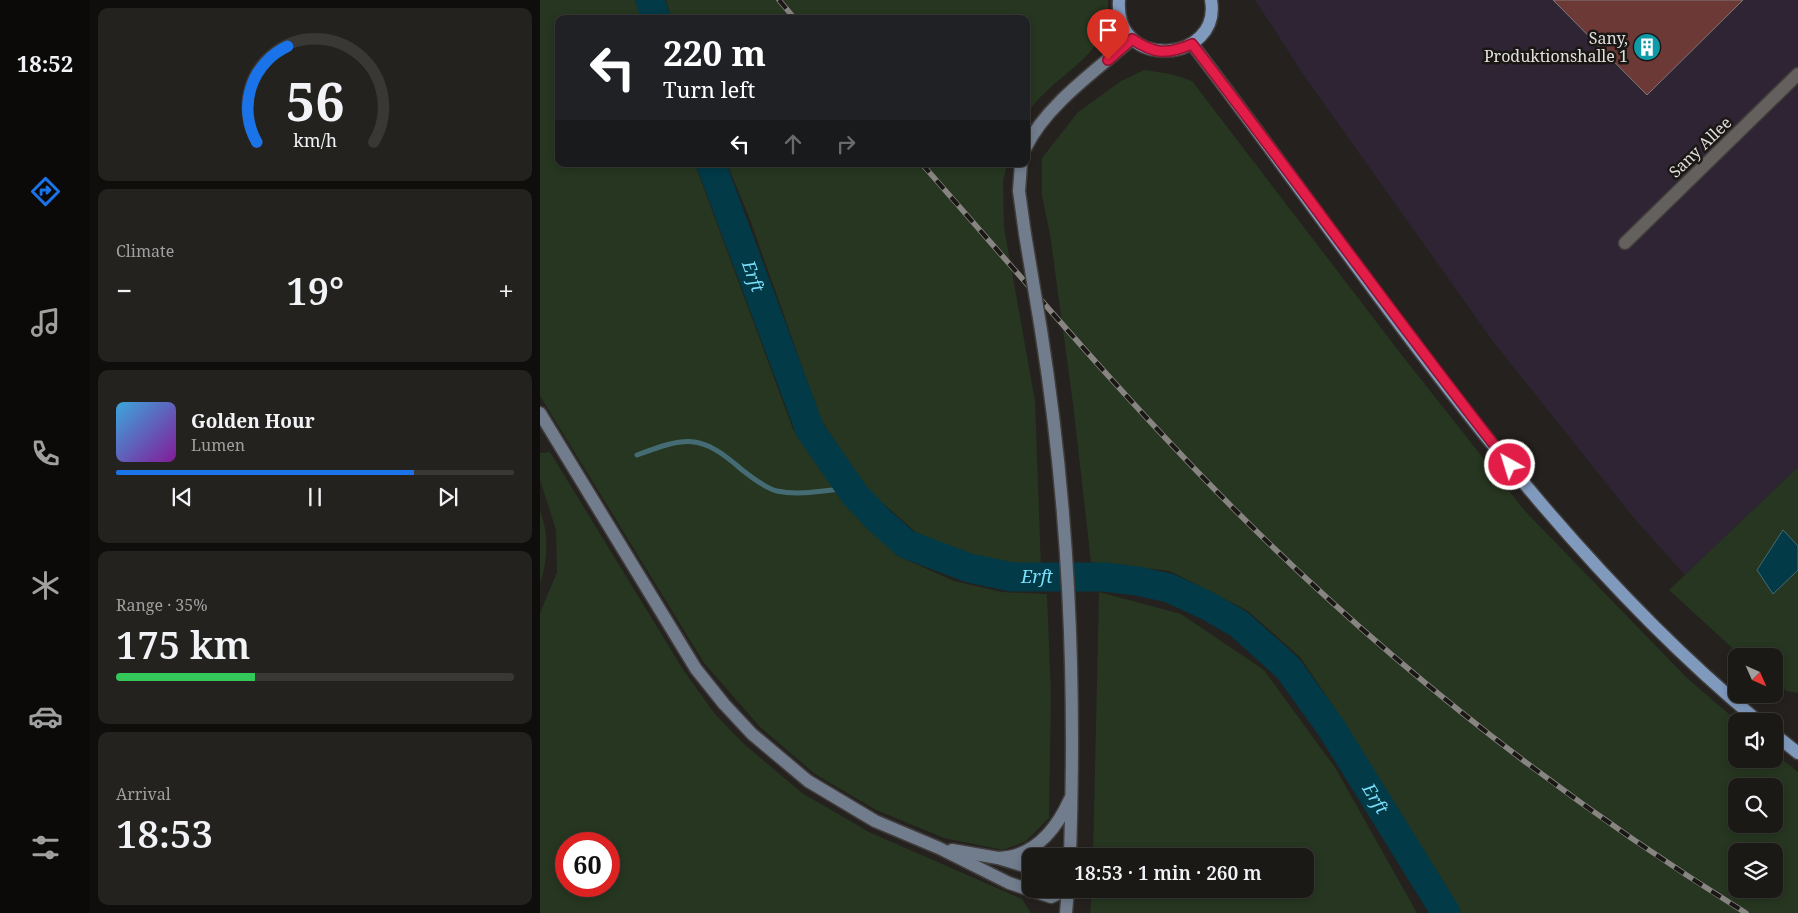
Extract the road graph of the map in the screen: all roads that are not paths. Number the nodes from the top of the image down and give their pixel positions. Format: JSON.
{"nodes":[{"id":1,"x":1119,"y":0,"type":"edge"},
{"id":2,"x":1211,"y":0,"type":"edge"},
{"id":3,"x":1132,"y":39,"type":"junction"},
{"id":4,"x":1192,"y":44,"type":"junction"},
{"id":5,"x":1798,"y":74,"type":"edge"},
{"id":6,"x":1030,"y":140,"type":"edge"},
{"id":7,"x":1021,"y":167,"type":"edge"},
{"id":8,"x":1625,"y":243,"type":"dead end"},
{"id":9,"x":540,"y":413,"type":"edge"},
{"id":10,"x":1749,"y":713,"type":"edge"},
{"id":11,"x":1783,"y":741,"type":"edge"},
{"id":12,"x":1798,"y":753,"type":"edge"},
{"id":13,"x":1072,"y":792,"type":"junction"},
{"id":14,"x":939,"y":848,"type":"junction"},
{"id":15,"x":1070,"y":848,"type":"edge"},
{"id":16,"x":998,"y":858,"type":"junction"},
{"id":17,"x":1022,"y":865,"type":"edge"},
{"id":18,"x":1022,"y":888,"type":"edge"},
{"id":19,"x":1067,"y":898,"type":"edge"},
{"id":20,"x":1066,"y":913,"type":"edge"}],
"edges":[{"from":1,"to":3,"type":"main road"},
{"from":2,"to":4,"type":"main road"},
{"from":3,"to":4,"type":"main road"},
{"from":3,"to":6,"type":"main road"},
{"from":4,"to":10,"type":"main road"},
{"from":5,"to":8,"type":"street","name":"Sany Allee"},
{"from":7,"to":13,"type":"main road","bridge":true},
{"from":9,"to":14,"type":"main road"},
{"from":11,"to":12,"type":"main road"},
{"from":13,"to":15,"type":"main road"},
{"from":13,"to":16,"type":"main road"},
{"from":14,"to":16,"type":"main road"},
{"from":14,"to":18,"type":"main road"},
{"from":16,"to":17,"type":"main road"},
{"from":19,"to":20,"type":"main road"}]}
